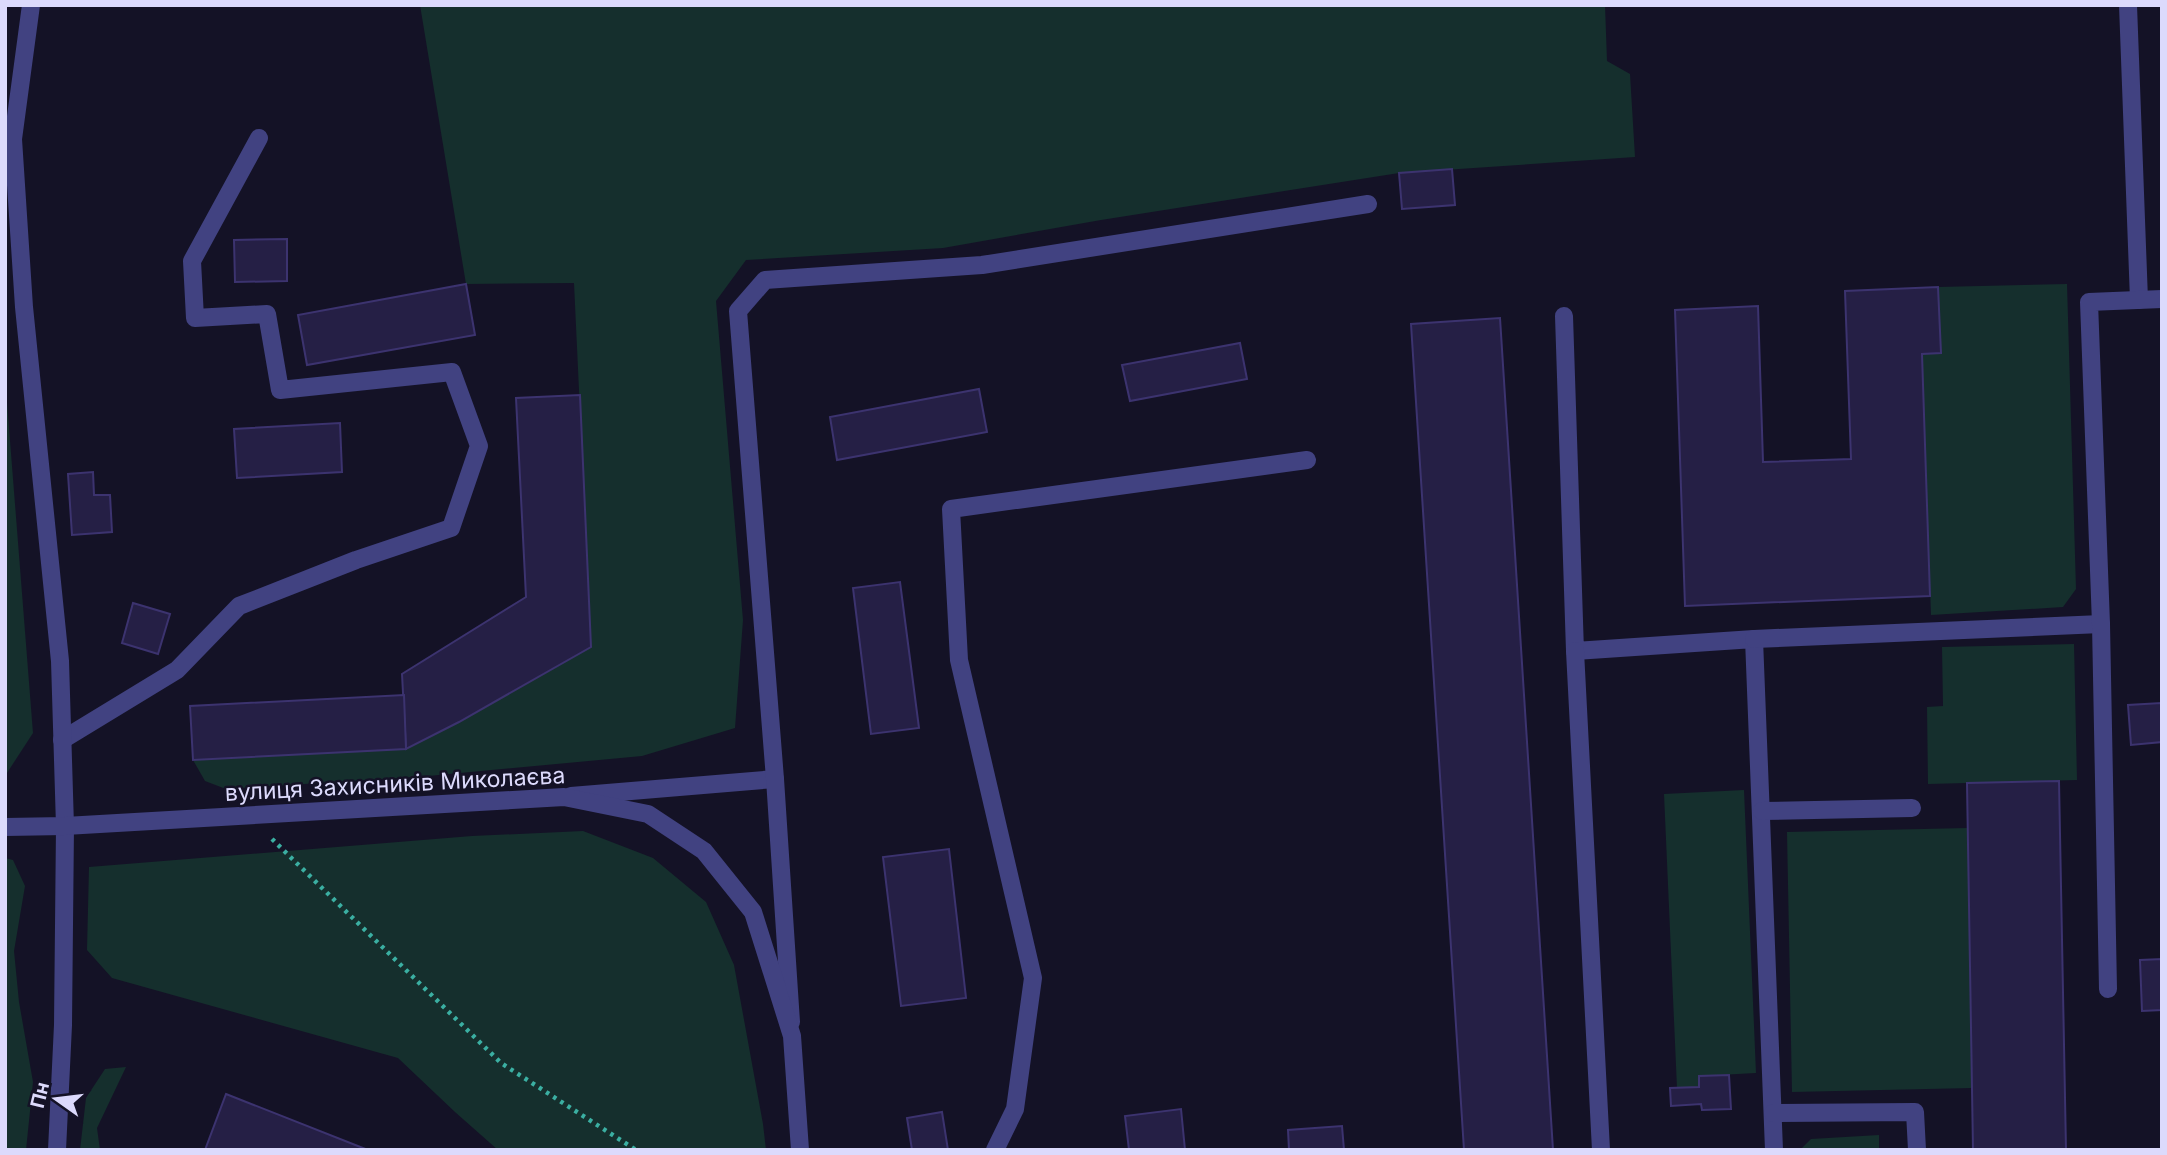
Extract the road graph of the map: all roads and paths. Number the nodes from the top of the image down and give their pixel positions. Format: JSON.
{"nodes":[{"id":1,"x":31,"y":5,"type":"edge"},
{"id":2,"x":2128,"y":5,"type":"edge"},
{"id":3,"x":259,"y":138,"type":"dead end"},
{"id":4,"x":1368,"y":204,"type":"dead end"},
{"id":5,"x":2162,"y":299,"type":"edge"},
{"id":6,"x":2139,"y":300,"type":"junction"},
{"id":7,"x":1564,"y":316,"type":"dead end"},
{"id":8,"x":1307,"y":460,"type":"dead end"},
{"id":9,"x":2101,"y":624,"type":"junction"},
{"id":10,"x":1754,"y":639,"type":"junction"},
{"id":11,"x":1575,"y":651,"type":"junction"},
{"id":12,"x":62,"y":740,"type":"junction"},
{"id":13,"x":775,"y":779,"type":"junction"},
{"id":14,"x":564,"y":797,"type":"junction"},
{"id":15,"x":1912,"y":808,"type":"dead end"},
{"id":16,"x":1762,"y":811,"type":"junction"},
{"id":17,"x":248,"y":816,"type":"junction"},
{"id":18,"x":65,"y":826,"type":"junction"},
{"id":19,"x":5,"y":827,"type":"edge"},
{"id":20,"x":2108,"y":989,"type":"dead end"},
{"id":21,"x":792,"y":1036,"type":"junction"},
{"id":22,"x":1773,"y":1113,"type":"junction"},
{"id":23,"x":57,"y":1150,"type":"edge"},
{"id":24,"x":636,"y":1150,"type":"edge"},
{"id":25,"x":800,"y":1150,"type":"edge"},
{"id":26,"x":995,"y":1150,"type":"edge"},
{"id":27,"x":1601,"y":1150,"type":"edge"},
{"id":28,"x":1774,"y":1150,"type":"edge"},
{"id":29,"x":1917,"y":1150,"type":"edge"}],
"edges":[{"from":1,"to":12,"type":"street"},
{"from":2,"to":6,"type":"street"},
{"from":3,"to":12,"type":"street"},
{"from":4,"to":13,"type":"street"},
{"from":5,"to":6,"type":"street"},
{"from":6,"to":9,"type":"street"},
{"from":7,"to":11,"type":"street"},
{"from":8,"to":26,"type":"street"},
{"from":9,"to":10,"type":"street"},
{"from":9,"to":20,"type":"street"},
{"from":10,"to":11,"type":"street"},
{"from":10,"to":16,"type":"street"},
{"from":11,"to":27,"type":"street"},
{"from":12,"to":18,"type":"street"},
{"from":13,"to":14,"type":"street"},
{"from":13,"to":21,"type":"street"},
{"from":14,"to":17,"type":"street","name":"вулиця Захисників Миколаєва"},
{"from":14,"to":21,"type":"street","name":"вулиця Захисників Миколаєва"},
{"from":15,"to":16,"type":"street"},
{"from":16,"to":22,"type":"street"},
{"from":17,"to":18,"type":"street","name":"вулиця Захисників Миколаєва"},
{"from":17,"to":24,"type":"path"},
{"from":18,"to":19,"type":"street","name":"вулиця Захисників Миколаєва"},
{"from":18,"to":23,"type":"street"},
{"from":21,"to":25,"type":"street","name":"вулиця Захисників Миколаєва"},
{"from":22,"to":28,"type":"street"},
{"from":22,"to":29,"type":"street"}]}
